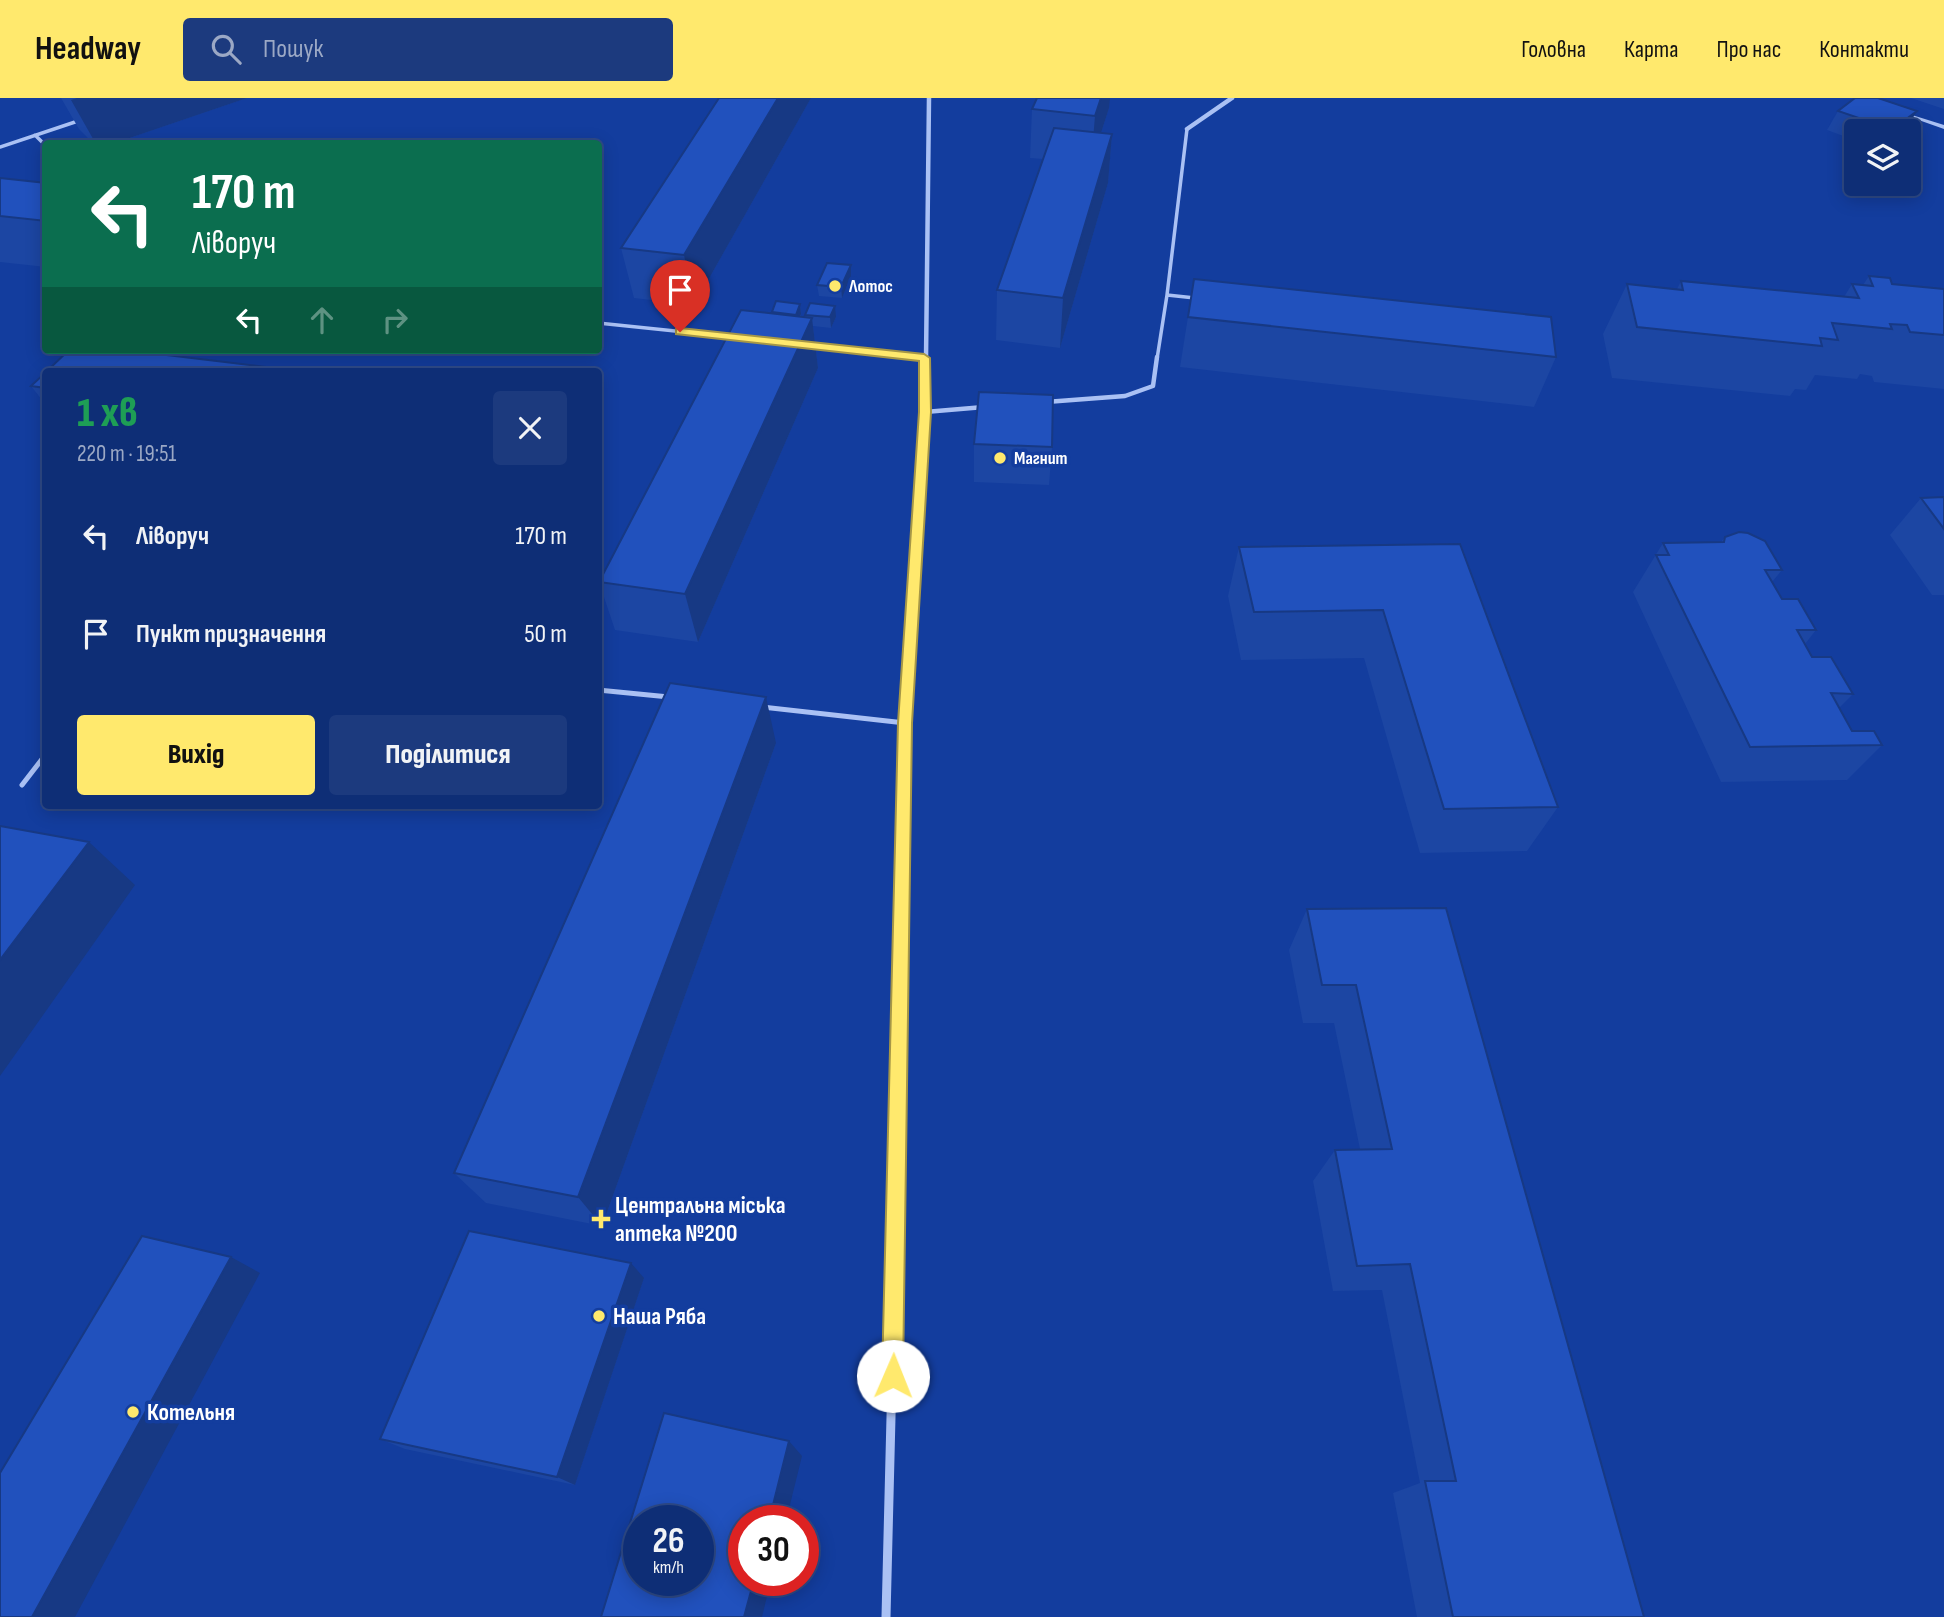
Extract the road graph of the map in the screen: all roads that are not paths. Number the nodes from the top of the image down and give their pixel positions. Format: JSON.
{"nodes":[{"id":1,"x":929,"y":98,"type":"edge"},
{"id":2,"x":1231,"y":98,"type":"edge"},
{"id":3,"x":1884,"y":106,"type":"edge"},
{"id":4,"x":85,"y":119,"type":"dead end"},
{"id":5,"x":1944,"y":127,"type":"edge"},
{"id":6,"x":1187,"y":129,"type":"joint"},
{"id":7,"x":35,"y":135,"type":"junction"},
{"id":8,"x":42,"y":142,"type":"edge"},
{"id":9,"x":0,"y":147,"type":"edge"},
{"id":10,"x":1167,"y":295,"type":"junction"},
{"id":11,"x":1208,"y":300,"type":"edge"},
{"id":12,"x":602,"y":323,"type":"edge"},
{"id":13,"x":734,"y":338,"type":"edge"},
{"id":14,"x":802,"y":345,"type":"edge"},
{"id":15,"x":924,"y":358,"type":"junction"},
{"id":16,"x":1045,"y":402,"type":"edge"},
{"id":17,"x":992,"y":407,"type":"edge"},
{"id":18,"x":925,"y":412,"type":"junction"},
{"id":19,"x":602,"y":690,"type":"edge"},
{"id":20,"x":678,"y":698,"type":"edge"},
{"id":21,"x":758,"y":707,"type":"edge"},
{"id":22,"x":905,"y":723,"type":"junction"},
{"id":23,"x":42,"y":759,"type":"edge"},
{"id":24,"x":22,"y":785,"type":"dead end"},
{"id":25,"x":886,"y":1617,"type":"edge"}],
"edges":[{"from":1,"to":15,"type":"street"},
{"from":2,"to":6,"type":"street"},
{"from":3,"to":5,"type":"street"},
{"from":4,"to":7,"type":"lane"},
{"from":6,"to":10,"type":"lane"},
{"from":7,"to":8,"type":"lane"},
{"from":7,"to":9,"type":"lane"},
{"from":10,"to":11,"type":"lane"},
{"from":10,"to":16,"type":"lane"},
{"from":12,"to":13,"type":"lane"},
{"from":14,"to":15,"type":"lane"},
{"from":15,"to":18,"type":"street"},
{"from":17,"to":18,"type":"lane"},
{"from":18,"to":22,"type":"street"},
{"from":19,"to":20,"type":"lane"},
{"from":21,"to":22,"type":"lane"},
{"from":22,"to":25,"type":"street"},
{"from":23,"to":24,"type":"lane"}]}
